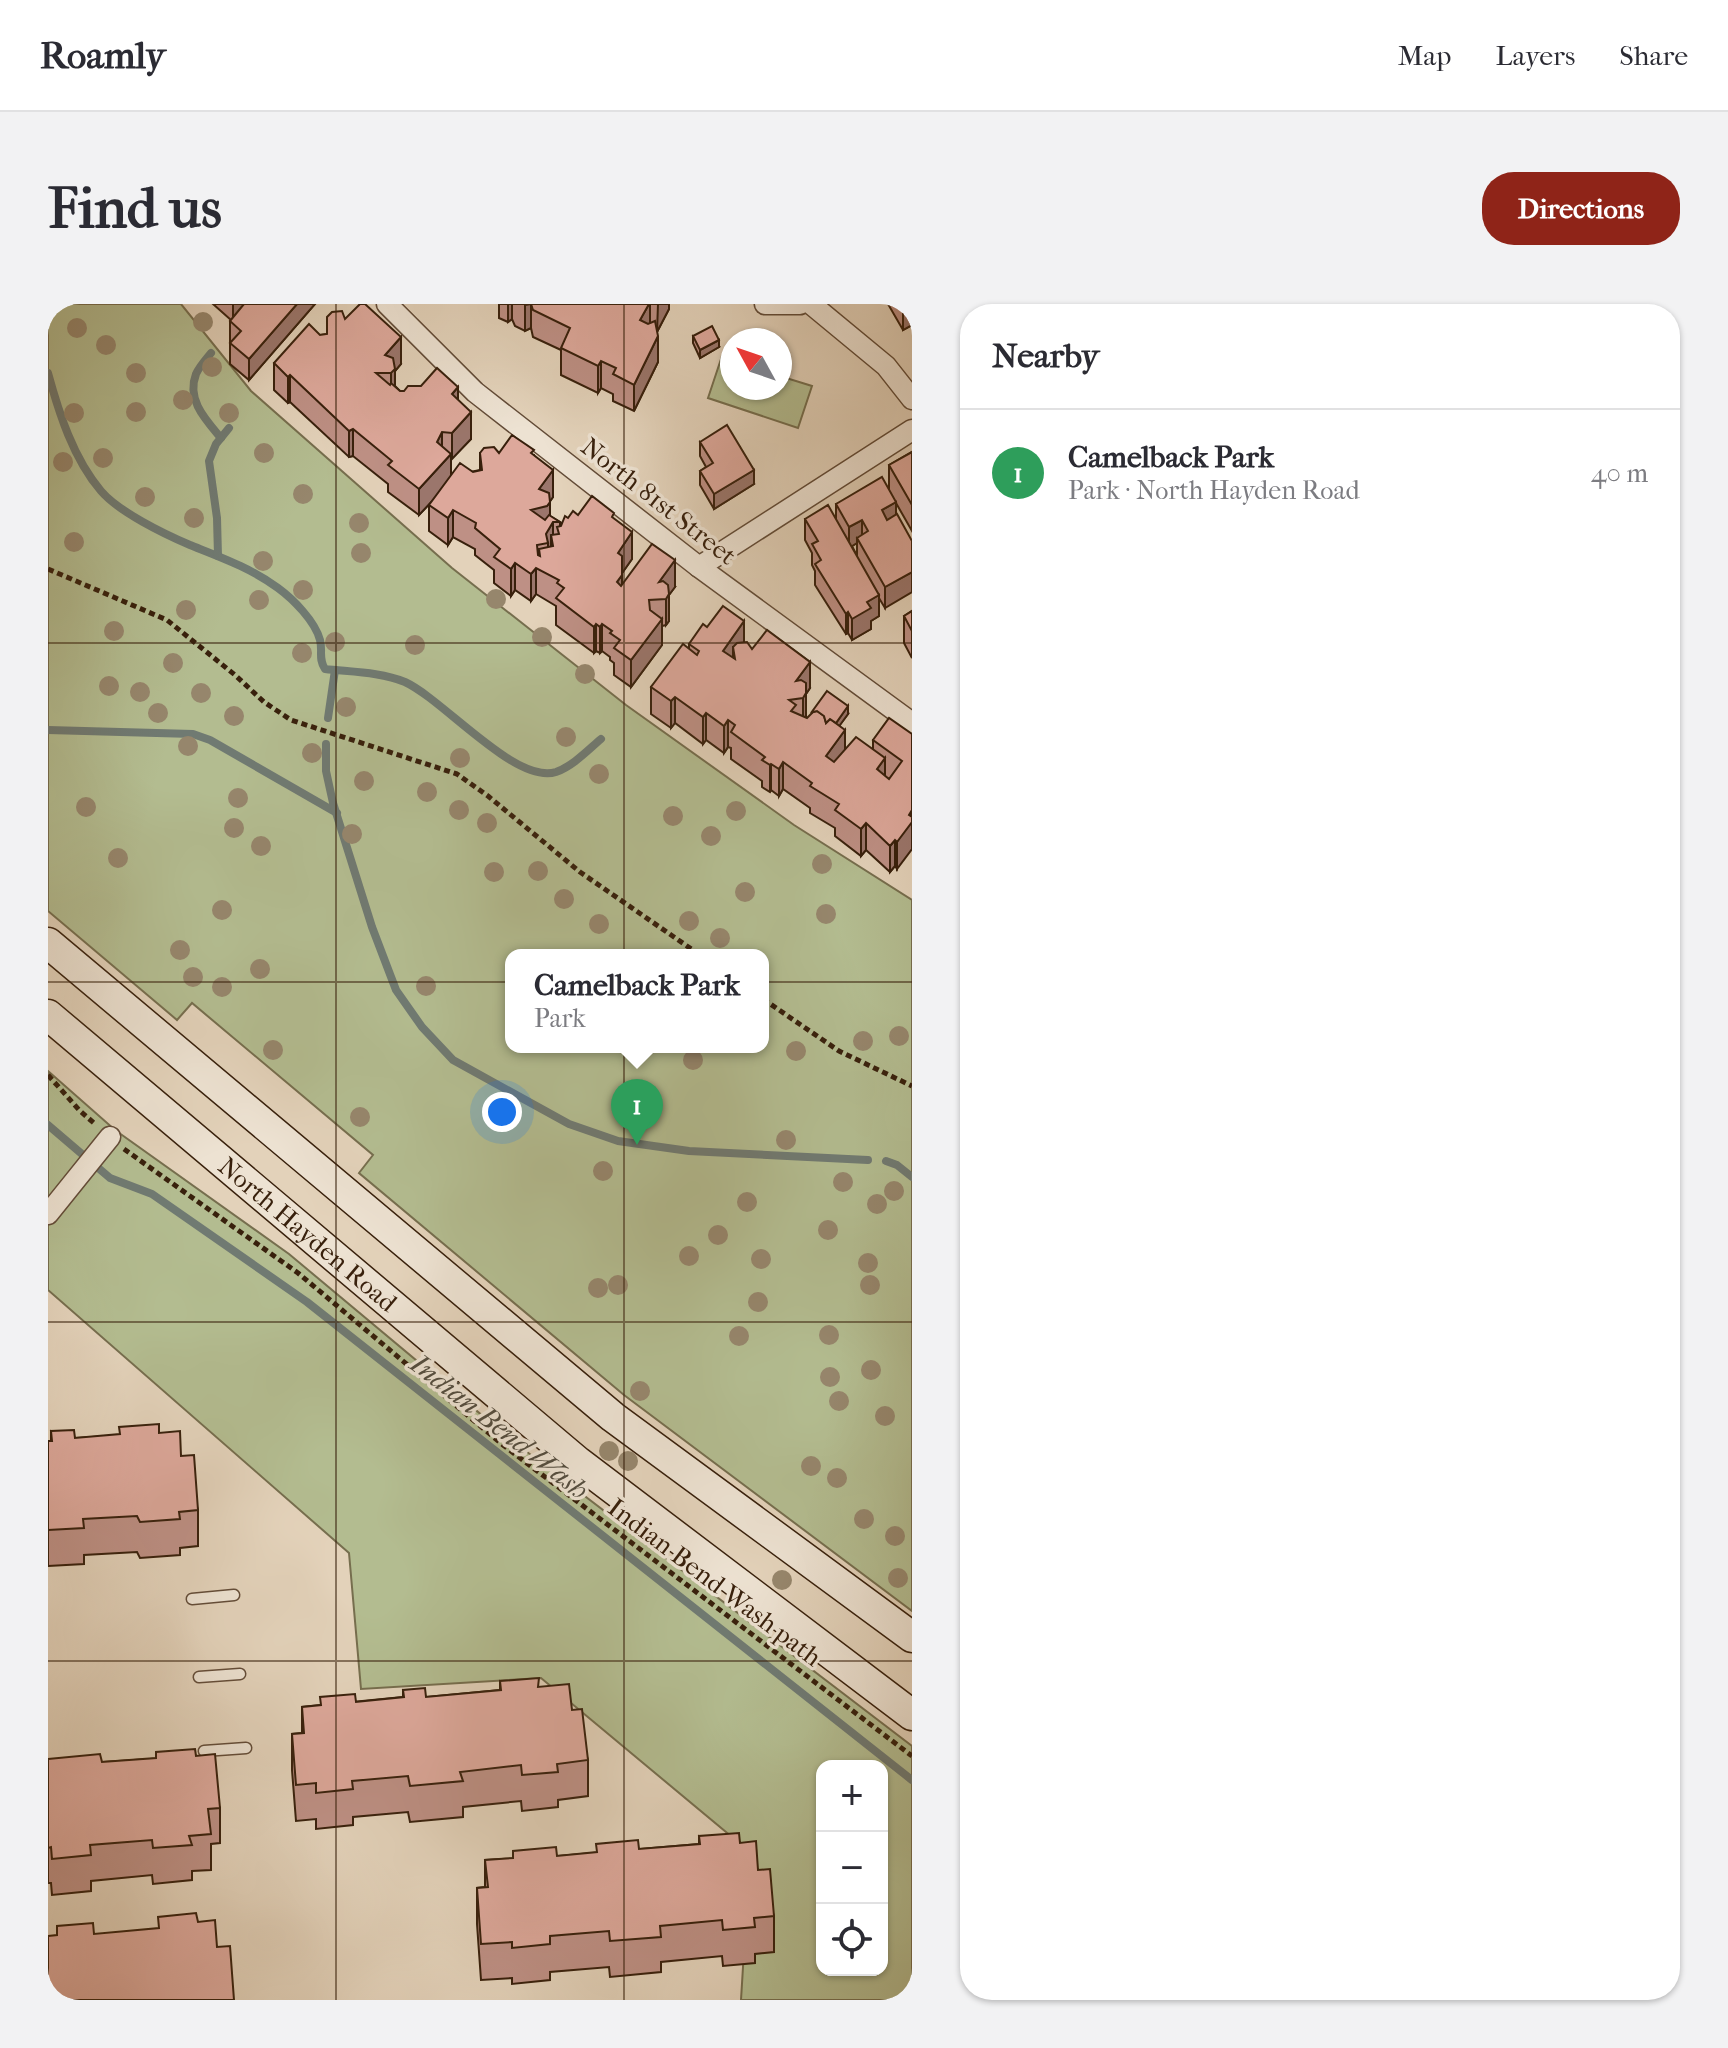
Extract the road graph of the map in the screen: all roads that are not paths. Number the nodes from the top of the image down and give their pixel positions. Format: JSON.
{"nodes":[{"id":1,"x":387,"y":304,"type":"edge"},
{"id":2,"x":765,"y":304,"type":"edge"},
{"id":3,"x":800,"y":304,"type":"edge"},
{"id":4,"x":811,"y":304,"type":"edge"},
{"id":5,"x":912,"y":399,"type":"edge"},
{"id":6,"x":912,"y":430,"type":"edge"},
{"id":7,"x":699,"y":567,"type":"junction"},
{"id":8,"x":912,"y":723,"type":"edge"},
{"id":9,"x":48,"y":943,"type":"edge"},
{"id":10,"x":48,"y":1015,"type":"edge"},
{"id":11,"x":110,"y":1137,"type":"road end"},
{"id":12,"x":48,"y":1214,"type":"edge"},
{"id":13,"x":234,"y":1595,"type":"dead end"},
{"id":14,"x":192,"y":1599,"type":"dead end"},
{"id":15,"x":912,"y":1637,"type":"edge"},
{"id":16,"x":240,"y":1674,"type":"dead end"},
{"id":17,"x":199,"y":1677,"type":"dead end"},
{"id":18,"x":912,"y":1715,"type":"edge"},
{"id":19,"x":246,"y":1748,"type":"dead end"},
{"id":20,"x":204,"y":1751,"type":"dead end"}],
"edges":[{"from":1,"to":7,"type":"street","name":"North 81st Street"},
{"from":2,"to":3,"type":"street"},
{"from":4,"to":5,"type":"street"},
{"from":6,"to":7,"type":"street"},
{"from":7,"to":8,"type":"street","name":"North 81st Street"},
{"from":9,"to":15,"type":"main road"},
{"from":10,"to":18,"type":"main road","name":"North Hayden Road"},
{"from":11,"to":12,"type":"street"},
{"from":13,"to":14,"type":"lane"},
{"from":16,"to":17,"type":"lane"},
{"from":19,"to":20,"type":"lane"}]}
